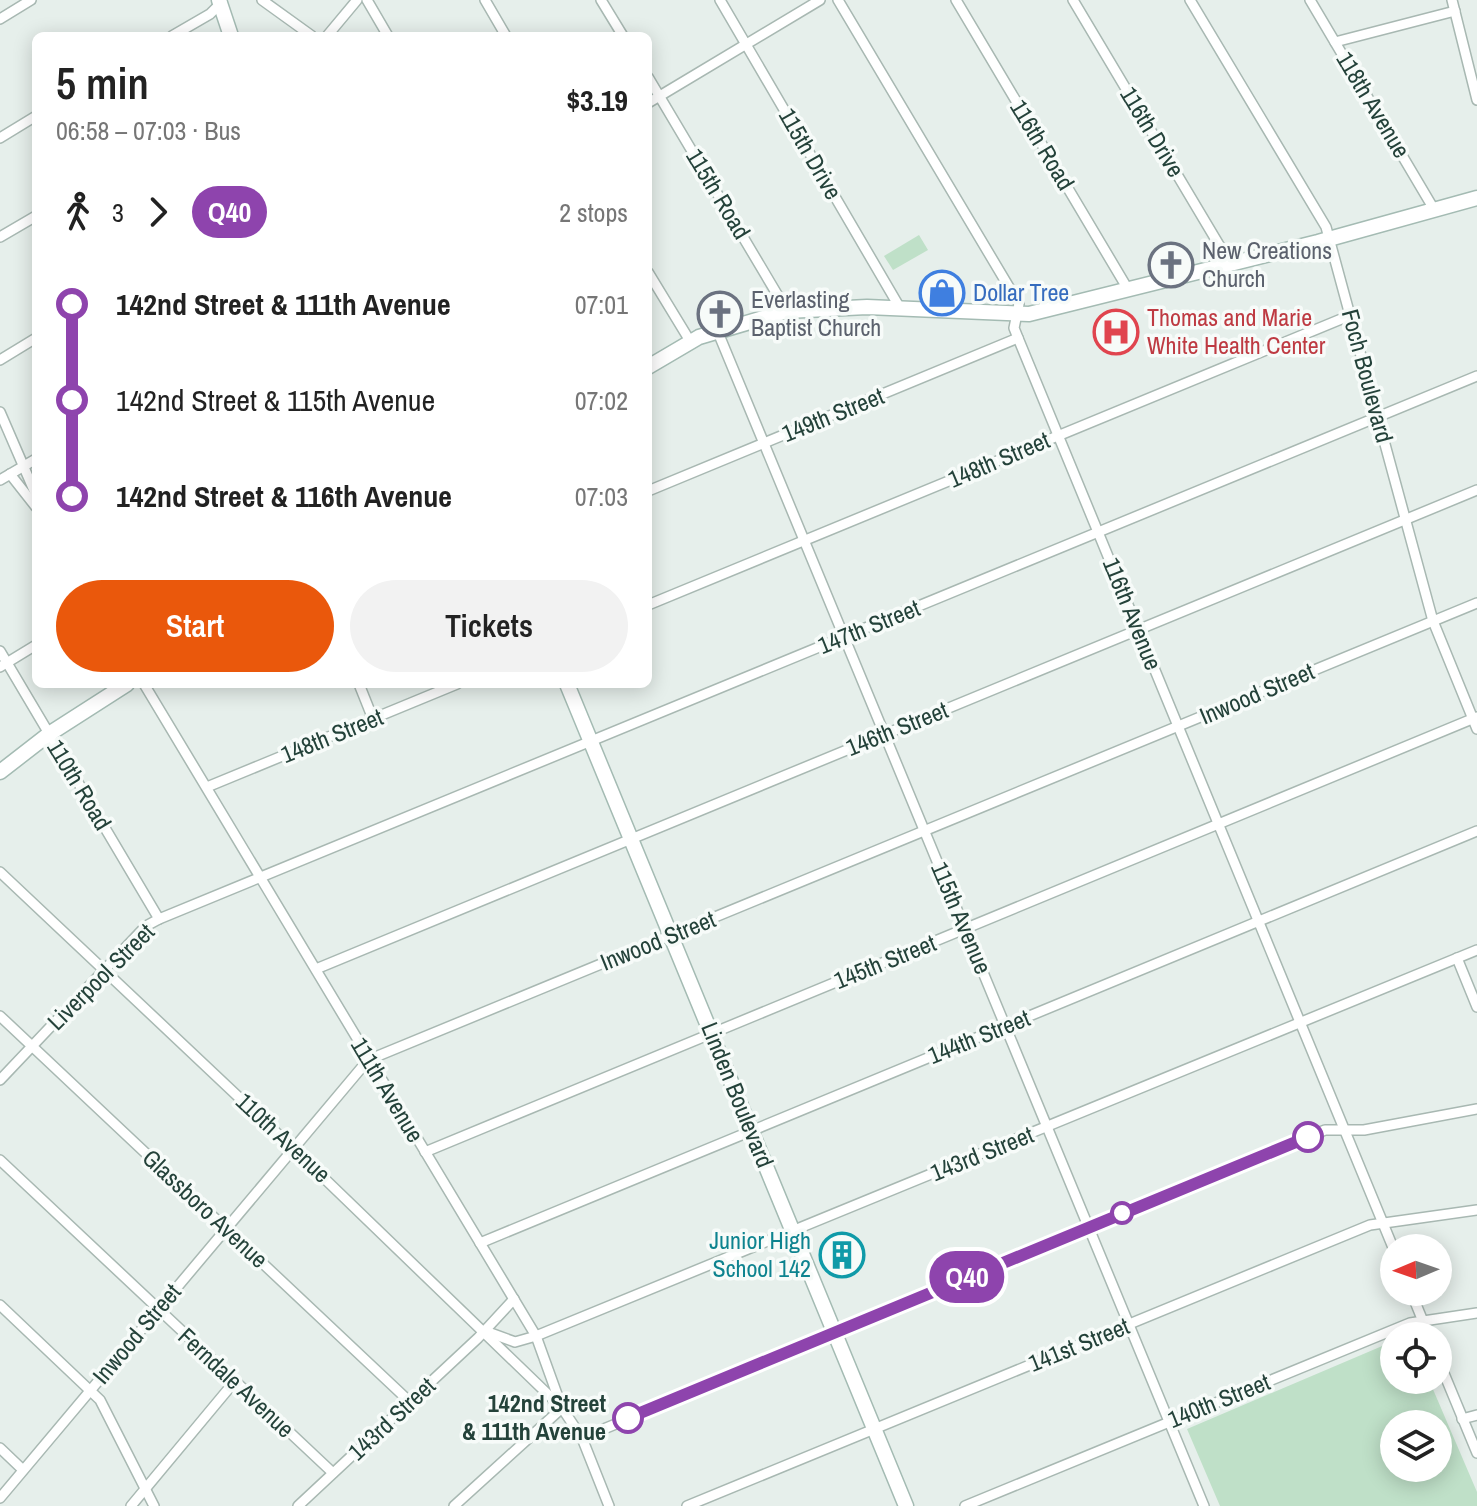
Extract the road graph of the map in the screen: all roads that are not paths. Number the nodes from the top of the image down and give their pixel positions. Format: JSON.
{"nodes":[{"id":1,"x":31,"y":0,"type":"edge"},
{"id":2,"x":262,"y":0,"type":"edge"},
{"id":3,"x":357,"y":0,"type":"edge"},
{"id":4,"x":367,"y":0,"type":"edge"},
{"id":5,"x":485,"y":0,"type":"edge"},
{"id":6,"x":601,"y":0,"type":"edge"},
{"id":7,"x":720,"y":0,"type":"edge"},
{"id":8,"x":820,"y":0,"type":"edge"},
{"id":9,"x":838,"y":0,"type":"edge"},
{"id":10,"x":956,"y":0,"type":"edge"},
{"id":11,"x":1073,"y":0,"type":"edge"},
{"id":12,"x":1190,"y":0,"type":"edge"},
{"id":13,"x":1310,"y":0,"type":"edge"},
{"id":14,"x":1452,"y":0,"type":"edge"},
{"id":15,"x":221,"y":1,"type":"edge"},
{"id":16,"x":1455,"y":11,"type":"junction"},
{"id":17,"x":0,"y":19,"type":"edge"},
{"id":18,"x":179,"y":32,"type":"edge"},
{"id":19,"x":230,"y":32,"type":"edge"},
{"id":20,"x":306,"y":32,"type":"edge"},
{"id":21,"x":330,"y":32,"type":"edge"},
{"id":22,"x":386,"y":32,"type":"edge"},
{"id":23,"x":504,"y":32,"type":"edge"},
{"id":24,"x":621,"y":32,"type":"edge"},
{"id":25,"x":1335,"y":42,"type":"junction"},
{"id":26,"x":746,"y":44,"type":"junction"},
{"id":27,"x":652,"y":83,"type":"edge"},
{"id":28,"x":660,"y":96,"type":"junction"},
{"id":29,"x":1477,"y":100,"type":"edge"},
{"id":30,"x":652,"y":101,"type":"edge"},
{"id":31,"x":32,"y":118,"type":"edge"},
{"id":32,"x":0,"y":138,"type":"edge"},
{"id":33,"x":1477,"y":198,"type":"edge"},
{"id":34,"x":1435,"y":211,"type":"junction"},
{"id":35,"x":32,"y":218,"type":"edge"},
{"id":36,"x":0,"y":237,"type":"edge"},
{"id":37,"x":1329,"y":239,"type":"junction"},
{"id":38,"x":1231,"y":265,"type":"junction"},
{"id":39,"x":652,"y":279,"type":"edge"},
{"id":40,"x":1129,"y":291,"type":"junction"},
{"id":41,"x":900,"y":308,"type":"junction"},
{"id":42,"x":787,"y":311,"type":"junction"},
{"id":43,"x":1016,"y":315,"type":"junction"},
{"id":44,"x":1351,"y":315,"type":"junction"},
{"id":45,"x":717,"y":330,"type":"junction"},
{"id":46,"x":1018,"y":338,"type":"junction"},
{"id":47,"x":32,"y":340,"type":"edge"},
{"id":48,"x":690,"y":341,"type":"junction"},
{"id":49,"x":0,"y":360,"type":"edge"},
{"id":50,"x":652,"y":365,"type":"edge"},
{"id":51,"x":1477,"y":376,"type":"edge"},
{"id":52,"x":0,"y":412,"type":"edge"},
{"id":53,"x":1378,"y":417,"type":"junction"},
{"id":54,"x":1058,"y":435,"type":"junction"},
{"id":55,"x":764,"y":443,"type":"junction"},
{"id":56,"x":32,"y":461,"type":"edge"},
{"id":57,"x":26,"y":465,"type":"junction"},
{"id":58,"x":10,"y":474,"type":"junction"},
{"id":59,"x":0,"y":480,"type":"edge"},
{"id":60,"x":32,"y":483,"type":"edge"},
{"id":61,"x":652,"y":489,"type":"edge"},
{"id":62,"x":1477,"y":490,"type":"edge"},
{"id":63,"x":32,"y":502,"type":"edge"},
{"id":64,"x":1405,"y":520,"type":"junction"},
{"id":65,"x":1099,"y":533,"type":"junction"},
{"id":66,"x":805,"y":541,"type":"junction"},
{"id":67,"x":652,"y":603,"type":"edge"},
{"id":68,"x":1477,"y":603,"type":"edge"},
{"id":69,"x":1433,"y":621,"type":"junction"},
{"id":70,"x":1139,"y":629,"type":"junction"},
{"id":71,"x":844,"y":637,"type":"junction"},
{"id":72,"x":32,"y":648,"type":"edge"},
{"id":73,"x":0,"y":651,"type":"edge"},
{"id":74,"x":4,"y":665,"type":"edge"},
{"id":75,"x":121,"y":688,"type":"edge"},
{"id":76,"x":146,"y":688,"type":"edge"},
{"id":77,"x":361,"y":688,"type":"edge"},
{"id":78,"x":447,"y":688,"type":"edge"},
{"id":79,"x":569,"y":688,"type":"edge"},
{"id":80,"x":1475,"y":718,"type":"edge"},
{"id":81,"x":373,"y":719,"type":"junction"},
{"id":82,"x":1179,"y":727,"type":"junction"},
{"id":83,"x":1477,"y":729,"type":"edge"},
{"id":84,"x":49,"y":734,"type":"junction"},
{"id":85,"x":884,"y":734,"type":"junction"},
{"id":86,"x":591,"y":742,"type":"junction"},
{"id":87,"x":0,"y":772,"type":"edge"},
{"id":88,"x":207,"y":787,"type":"junction"},
{"id":89,"x":1219,"y":824,"type":"junction"},
{"id":90,"x":1477,"y":831,"type":"edge"},
{"id":91,"x":925,"y":832,"type":"junction"},
{"id":92,"x":631,"y":839,"type":"junction"},
{"id":93,"x":0,"y":872,"type":"edge"},
{"id":94,"x":262,"y":879,"type":"junction"},
{"id":95,"x":159,"y":919,"type":"junction"},
{"id":96,"x":1259,"y":920,"type":"junction"},
{"id":97,"x":966,"y":928,"type":"junction"},
{"id":98,"x":671,"y":936,"type":"junction"},
{"id":99,"x":1477,"y":950,"type":"edge"},
{"id":100,"x":1457,"y":958,"type":"junction"},
{"id":101,"x":316,"y":969,"type":"junction"},
{"id":102,"x":105,"y":971,"type":"junction"},
{"id":103,"x":1477,"y":1007,"type":"edge"},
{"id":104,"x":0,"y":1016,"type":"edge"},
{"id":105,"x":1301,"y":1022,"type":"junction"},
{"id":106,"x":1006,"y":1026,"type":"junction"},
{"id":107,"x":711,"y":1033,"type":"junction"},
{"id":108,"x":32,"y":1047,"type":"junction"},
{"id":109,"x":368,"y":1060,"type":"junction"},
{"id":110,"x":0,"y":1080,"type":"edge"},
{"id":111,"x":1477,"y":1109,"type":"edge"},
{"id":112,"x":1047,"y":1127,"type":"junction"},
{"id":113,"x":1346,"y":1128,"type":"junction"},
{"id":114,"x":751,"y":1131,"type":"junction"},
{"id":115,"x":293,"y":1148,"type":"junction"},
{"id":116,"x":425,"y":1152,"type":"junction"},
{"id":117,"x":0,"y":1160,"type":"edge"},
{"id":118,"x":1477,"y":1210,"type":"edge"},
{"id":119,"x":1384,"y":1225,"type":"junction"},
{"id":120,"x":1088,"y":1227,"type":"junction"},
{"id":121,"x":226,"y":1228,"type":"junction"},
{"id":122,"x":793,"y":1232,"type":"junction"},
{"id":123,"x":1388,"y":1234,"type":"edge"},
{"id":124,"x":480,"y":1243,"type":"junction"},
{"id":125,"x":514,"y":1299,"type":"junction"},
{"id":126,"x":0,"y":1305,"type":"edge"},
{"id":127,"x":1417,"y":1306,"type":"edge"},
{"id":128,"x":159,"y":1309,"type":"junction"},
{"id":129,"x":1477,"y":1313,"type":"edge"},
{"id":130,"x":1423,"y":1322,"type":"joint"},
{"id":131,"x":1128,"y":1325,"type":"junction"},
{"id":132,"x":485,"y":1331,"type":"junction"},
{"id":133,"x":835,"y":1332,"type":"junction"},
{"id":134,"x":1380,"y":1335,"type":"edge"},
{"id":135,"x":536,"y":1336,"type":"junction"},
{"id":136,"x":235,"y":1381,"type":"junction"},
{"id":137,"x":90,"y":1391,"type":"junction"},
{"id":138,"x":1452,"y":1394,"type":"edge"},
{"id":139,"x":410,"y":1402,"type":"junction"},
{"id":140,"x":562,"y":1408,"type":"junction"},
{"id":141,"x":1477,"y":1415,"type":"edge"},
{"id":142,"x":1462,"y":1419,"type":"junction"},
{"id":143,"x":1169,"y":1422,"type":"junction"},
{"id":144,"x":875,"y":1429,"type":"junction"},
{"id":145,"x":582,"y":1438,"type":"junction"},
{"id":146,"x":0,"y":1448,"type":"edge"},
{"id":147,"x":1477,"y":1453,"type":"edge"},
{"id":148,"x":23,"y":1470,"type":"junction"},
{"id":149,"x":333,"y":1473,"type":"junction"},
{"id":150,"x":145,"y":1489,"type":"junction"},
{"id":151,"x":0,"y":1498,"type":"edge"},
{"id":152,"x":131,"y":1506,"type":"edge"},
{"id":153,"x":154,"y":1506,"type":"edge"},
{"id":154,"x":298,"y":1506,"type":"edge"},
{"id":155,"x":454,"y":1506,"type":"edge"},
{"id":156,"x":609,"y":1506,"type":"edge"},
{"id":157,"x":687,"y":1506,"type":"edge"},
{"id":158,"x":906,"y":1506,"type":"edge"},
{"id":159,"x":965,"y":1506,"type":"edge"},
{"id":160,"x":1204,"y":1506,"type":"edge"}],
"edges":[{"from":1,"to":17,"type":"street"},
{"from":2,"to":20,"type":"street"},
{"from":3,"to":21,"type":"street"},
{"from":4,"to":22,"type":"street"},
{"from":5,"to":23,"type":"street"},
{"from":6,"to":24,"type":"street"},
{"from":7,"to":26,"type":"street","name":"115th Drive"},
{"from":8,"to":26,"type":"street"},
{"from":9,"to":43,"type":"street","name":"116th Avenue"},
{"from":10,"to":40,"type":"street","name":"116th Road"},
{"from":11,"to":38,"type":"street","name":"116th Drive"},
{"from":12,"to":37,"type":"street","name":"Foch Boulevard"},
{"from":13,"to":25,"type":"street","name":"118th Avenue"},
{"from":14,"to":16,"type":"street"},
{"from":15,"to":18,"type":"street"},
{"from":15,"to":19,"type":"main road"},
{"from":16,"to":25,"type":"street"},
{"from":16,"to":29,"type":"street"},
{"from":25,"to":34,"type":"street","name":"118th Avenue"},
{"from":26,"to":28,"type":"street"},
{"from":26,"to":41,"type":"street","name":"115th Drive"},
{"from":27,"to":28,"type":"street","name":"115th Road"},
{"from":28,"to":30,"type":"street"},
{"from":28,"to":42,"type":"street","name":"115th Road"},
{"from":31,"to":32,"type":"street"},
{"from":33,"to":34,"type":"main road"},
{"from":34,"to":37,"type":"main road"},
{"from":35,"to":36,"type":"street"},
{"from":37,"to":38,"type":"main road"},
{"from":37,"to":44,"type":"street","name":"Foch Boulevard"},
{"from":38,"to":40,"type":"main road"},
{"from":39,"to":48,"type":"street"},
{"from":40,"to":43,"type":"main road"},
{"from":41,"to":42,"type":"main road"},
{"from":41,"to":43,"type":"main road"},
{"from":42,"to":45,"type":"main road"},
{"from":43,"to":46,"type":"street","name":"116th Avenue"},
{"from":44,"to":53,"type":"street","name":"Foch Boulevard"},
{"from":44,"to":54,"type":"street","name":"148th Street"},
{"from":45,"to":48,"type":"main road"},
{"from":45,"to":55,"type":"street","name":"115th Avenue"},
{"from":46,"to":54,"type":"street","name":"116th Avenue"},
{"from":46,"to":55,"type":"street","name":"149th Street"},
{"from":47,"to":49,"type":"street"},
{"from":48,"to":50,"type":"main road"},
{"from":51,"to":53,"type":"street","name":"147th Street"},
{"from":52,"to":57,"type":"street"},
{"from":53,"to":64,"type":"street","name":"Foch Boulevard"},
{"from":53,"to":65,"type":"street","name":"147th Street"},
{"from":54,"to":65,"type":"street","name":"116th Avenue"},
{"from":54,"to":66,"type":"street","name":"148th Street"},
{"from":55,"to":61,"type":"street","name":"149th Street"},
{"from":55,"to":66,"type":"street","name":"115th Avenue"},
{"from":56,"to":57,"type":"street"},
{"from":57,"to":58,"type":"street"},
{"from":57,"to":60,"type":"street"},
{"from":58,"to":59,"type":"street"},
{"from":58,"to":63,"type":"street"},
{"from":62,"to":64,"type":"street","name":"146th Street"},
{"from":64,"to":69,"type":"street","name":"Foch Boulevard"},
{"from":64,"to":70,"type":"street","name":"146th Street"},
{"from":65,"to":70,"type":"street","name":"116th Avenue"},
{"from":65,"to":71,"type":"street","name":"147th Street"},
{"from":66,"to":67,"type":"street","name":"148th Street"},
{"from":66,"to":71,"type":"street","name":"115th Avenue"},
{"from":68,"to":69,"type":"street","name":"Inwood Street"},
{"from":69,"to":80,"type":"street","name":"Foch Boulevard"},
{"from":69,"to":82,"type":"street","name":"Inwood Street"},
{"from":70,"to":82,"type":"street","name":"116th Avenue"},
{"from":70,"to":85,"type":"street","name":"146th Street"},
{"from":71,"to":85,"type":"street","name":"115th Avenue"},
{"from":71,"to":86,"type":"street","name":"147th Street"},
{"from":72,"to":74,"type":"street"},
{"from":73,"to":74,"type":"street","name":"110th Road"},
{"from":74,"to":84,"type":"street","name":"110th Road"},
{"from":75,"to":84,"type":"main road"},
{"from":76,"to":88,"type":"street","name":"111th Avenue"},
{"from":77,"to":81,"type":"street"},
{"from":78,"to":81,"type":"street","name":"148th Street"},
{"from":79,"to":86,"type":"main road","name":"Linden Boulevard"},
{"from":80,"to":83,"type":"street","name":"Foch Boulevard"},
{"from":80,"to":89,"type":"street","name":"145th Street"},
{"from":81,"to":88,"type":"street","name":"148th Street"},
{"from":82,"to":89,"type":"street","name":"116th Avenue"},
{"from":82,"to":91,"type":"street","name":"Inwood Street"},
{"from":84,"to":87,"type":"main road"},
{"from":84,"to":95,"type":"street","name":"110th Road"},
{"from":85,"to":91,"type":"street","name":"115th Avenue"},
{"from":85,"to":92,"type":"street","name":"146th Street"},
{"from":86,"to":92,"type":"main road","name":"Linden Boulevard"},
{"from":86,"to":94,"type":"street","name":"147th Street"},
{"from":88,"to":94,"type":"street","name":"111th Avenue"},
{"from":89,"to":96,"type":"street","name":"116th Avenue"},
{"from":89,"to":97,"type":"street","name":"145th Street"},
{"from":90,"to":96,"type":"street","name":"144th Street"},
{"from":91,"to":97,"type":"street","name":"115th Avenue"},
{"from":91,"to":98,"type":"street","name":"Inwood Street"},
{"from":92,"to":98,"type":"main road","name":"Linden Boulevard"},
{"from":92,"to":101,"type":"street","name":"146th Street"},
{"from":93,"to":102,"type":"street","name":"110th Avenue"},
{"from":94,"to":95,"type":"street","name":"Liverpool Street"},
{"from":94,"to":101,"type":"street","name":"111th Avenue"},
{"from":95,"to":102,"type":"street","name":"Liverpool Street"},
{"from":96,"to":105,"type":"street","name":"116th Avenue"},
{"from":96,"to":106,"type":"street","name":"144th Street"},
{"from":97,"to":106,"type":"street","name":"115th Avenue"},
{"from":97,"to":107,"type":"street","name":"145th Street"},
{"from":98,"to":107,"type":"main road","name":"Linden Boulevard"},
{"from":98,"to":109,"type":"street","name":"Inwood Street"},
{"from":99,"to":100,"type":"street","name":"143rd Street"},
{"from":100,"to":103,"type":"street"},
{"from":100,"to":105,"type":"street","name":"143rd Street"},
{"from":101,"to":109,"type":"street","name":"111th Avenue"},
{"from":102,"to":108,"type":"street","name":"Liverpool Street"},
{"from":102,"to":115,"type":"street","name":"110th Avenue"},
{"from":104,"to":108,"type":"street","name":"Glassboro Avenue"},
{"from":105,"to":112,"type":"street","name":"143rd Street"},
{"from":105,"to":113,"type":"street","name":"116th Avenue"},
{"from":106,"to":112,"type":"street","name":"115th Avenue"},
{"from":106,"to":114,"type":"street","name":"144th Street"},
{"from":107,"to":114,"type":"main road","name":"Linden Boulevard"},
{"from":107,"to":116,"type":"street","name":"145th Street"},
{"from":108,"to":110,"type":"street","name":"Liverpool Street"},
{"from":108,"to":121,"type":"street","name":"Glassboro Avenue"},
{"from":109,"to":115,"type":"street","name":"Inwood Street"},
{"from":109,"to":116,"type":"street","name":"111th Avenue"},
{"from":111,"to":113,"type":"street"},
{"from":112,"to":120,"type":"street","name":"115th Avenue"},
{"from":112,"to":122,"type":"street","name":"143rd Street"},
{"from":113,"to":119,"type":"street","name":"116th Avenue"},
{"from":113,"to":120,"type":"street"},
{"from":114,"to":122,"type":"main road","name":"Linden Boulevard"},
{"from":114,"to":124,"type":"street","name":"144th Street"},
{"from":115,"to":121,"type":"street","name":"Inwood Street"},
{"from":115,"to":132,"type":"street","name":"110th Avenue"},
{"from":116,"to":124,"type":"street","name":"111th Avenue"},
{"from":117,"to":128,"type":"street","name":"Ferndale Avenue"},
{"from":118,"to":119,"type":"street","name":"141st Street"},
{"from":119,"to":123,"type":"street","name":"116th Avenue"},
{"from":119,"to":131,"type":"street","name":"141st Street"},
{"from":120,"to":131,"type":"street","name":"115th Avenue"},
{"from":120,"to":133,"type":"street"},
{"from":121,"to":128,"type":"street","name":"Inwood Street"},
{"from":121,"to":139,"type":"street","name":"Glassboro Avenue"},
{"from":122,"to":133,"type":"main road","name":"Linden Boulevard"},
{"from":122,"to":135,"type":"street","name":"143rd Street"},
{"from":124,"to":125,"type":"street","name":"111th Avenue"},
{"from":125,"to":132,"type":"street","name":"143rd Street"},
{"from":125,"to":135,"type":"street","name":"111th Avenue"},
{"from":126,"to":137,"type":"street"},
{"from":127,"to":130,"type":"street"},
{"from":128,"to":136,"type":"street","name":"Ferndale Avenue"},
{"from":128,"to":137,"type":"street","name":"Inwood Street"},
{"from":129,"to":130,"type":"street","name":"140th Street"},
{"from":131,"to":143,"type":"street","name":"115th Avenue"},
{"from":131,"to":144,"type":"street","name":"141st Street"},
{"from":132,"to":135,"type":"street","name":"143rd Street"},
{"from":132,"to":139,"type":"street","name":"143rd Street"},
{"from":132,"to":140,"type":"street","name":"110th Avenue"},
{"from":133,"to":144,"type":"main road","name":"Linden Boulevard"},
{"from":133,"to":145,"type":"street"},
{"from":134,"to":143,"type":"street","name":"140th Street"},
{"from":135,"to":140,"type":"street","name":"111th Avenue"},
{"from":136,"to":149,"type":"street","name":"Ferndale Avenue"},
{"from":136,"to":150,"type":"street"},
{"from":137,"to":148,"type":"street","name":"Inwood Street"},
{"from":137,"to":150,"type":"street"},
{"from":138,"to":142,"type":"street"},
{"from":139,"to":149,"type":"street","name":"143rd Street"},
{"from":140,"to":145,"type":"street","name":"111th Avenue"},
{"from":140,"to":155,"type":"street"},
{"from":141,"to":142,"type":"street"},
{"from":142,"to":147,"type":"street"},
{"from":143,"to":159,"type":"street","name":"140th Street"},
{"from":143,"to":160,"type":"street","name":"115th Avenue"},
{"from":144,"to":157,"type":"street","name":"141st Street"},
{"from":144,"to":158,"type":"main road","name":"Linden Boulevard"},
{"from":145,"to":156,"type":"street","name":"111th Avenue"},
{"from":146,"to":148,"type":"street"},
{"from":148,"to":151,"type":"street","name":"Inwood Street"},
{"from":149,"to":154,"type":"street","name":"143rd Street"},
{"from":150,"to":152,"type":"street"},
{"from":150,"to":153,"type":"street"}]}
